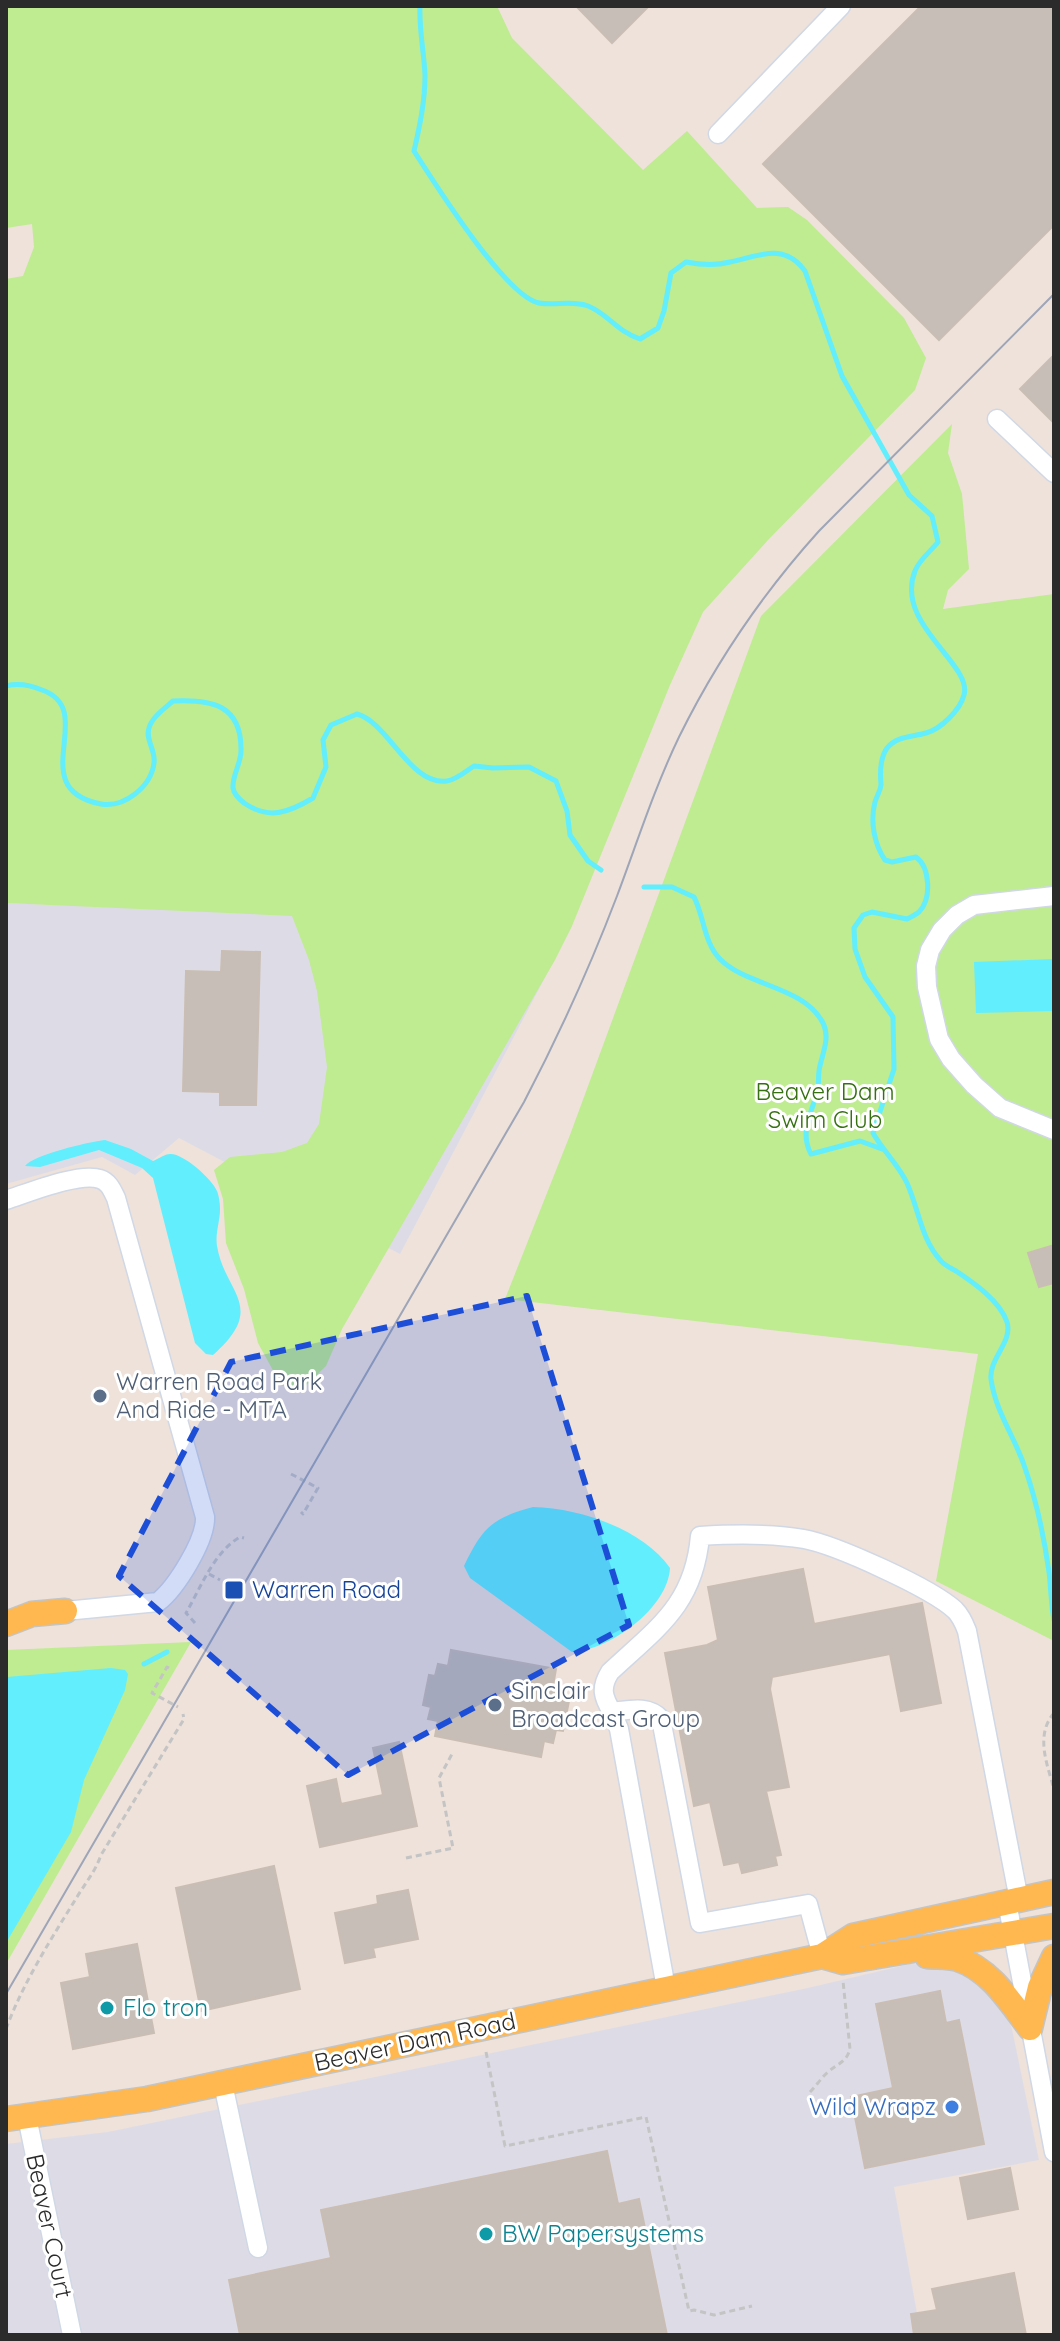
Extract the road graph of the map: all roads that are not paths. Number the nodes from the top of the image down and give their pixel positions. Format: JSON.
{"nodes":[{"id":1,"x":841,"y":6,"type":"edge"},
{"id":2,"x":718,"y":134,"type":"dead end"},
{"id":3,"x":997,"y":419,"type":"dead end"},
{"id":4,"x":1054,"y":473,"type":"edge"},
{"id":5,"x":1054,"y":896,"type":"edge"},
{"id":6,"x":1054,"y":1130,"type":"edge"},
{"id":7,"x":6,"y":1200,"type":"edge"},
{"id":8,"x":65,"y":1611,"type":"joint"},
{"id":9,"x":6,"y":1624,"type":"edge"},
{"id":10,"x":612,"y":1712,"type":"junction"},
{"id":11,"x":1054,"y":1892,"type":"edge"},
{"id":12,"x":1013,"y":1901,"type":"junction"},
{"id":13,"x":1054,"y":1926,"type":"edge"},
{"id":14,"x":1013,"y":1934,"type":"junction"},
{"id":15,"x":897,"y":1952,"type":"junction"},
{"id":16,"x":822,"y":1956,"type":"junction"},
{"id":17,"x":1054,"y":1957,"type":"edge"},
{"id":18,"x":666,"y":1988,"type":"junction"},
{"id":19,"x":1030,"y":2028,"type":"junction"},
{"id":20,"x":223,"y":2084,"type":"junction"},
{"id":21,"x":13,"y":2114,"type":"edge"},
{"id":22,"x":1054,"y":2152,"type":"edge"},
{"id":23,"x":258,"y":2248,"type":"dead end"},
{"id":24,"x":72,"y":2335,"type":"edge"}],
"edges":[{"from":1,"to":2,"type":"street"},
{"from":3,"to":4,"type":"street"},
{"from":5,"to":6,"type":"street"},
{"from":7,"to":8,"type":"street"},
{"from":8,"to":9,"type":"main road"},
{"from":10,"to":12,"type":"street"},
{"from":10,"to":16,"type":"street"},
{"from":10,"to":18,"type":"street"},
{"from":11,"to":12,"type":"main road","name":"Beaver Dam Road"},
{"from":12,"to":14,"type":"street"},
{"from":12,"to":16,"type":"main road","name":"Beaver Dam Road"},
{"from":13,"to":14,"type":"main road","name":"Beaver Dam Road"},
{"from":14,"to":15,"type":"main road","name":"Beaver Dam Road"},
{"from":14,"to":19,"type":"street"},
{"from":15,"to":16,"type":"main road","name":"Beaver Dam Road"},
{"from":15,"to":19,"type":"main road"},
{"from":16,"to":18,"type":"main road","name":"Beaver Dam Road"},
{"from":17,"to":19,"type":"main road"},
{"from":18,"to":20,"type":"main road","name":"Beaver Dam Road"},
{"from":19,"to":22,"type":"street"},
{"from":20,"to":21,"type":"main road","name":"Beaver Dam Road"},
{"from":20,"to":23,"type":"street"},
{"from":21,"to":24,"type":"street","name":"Beaver Court"}]}
